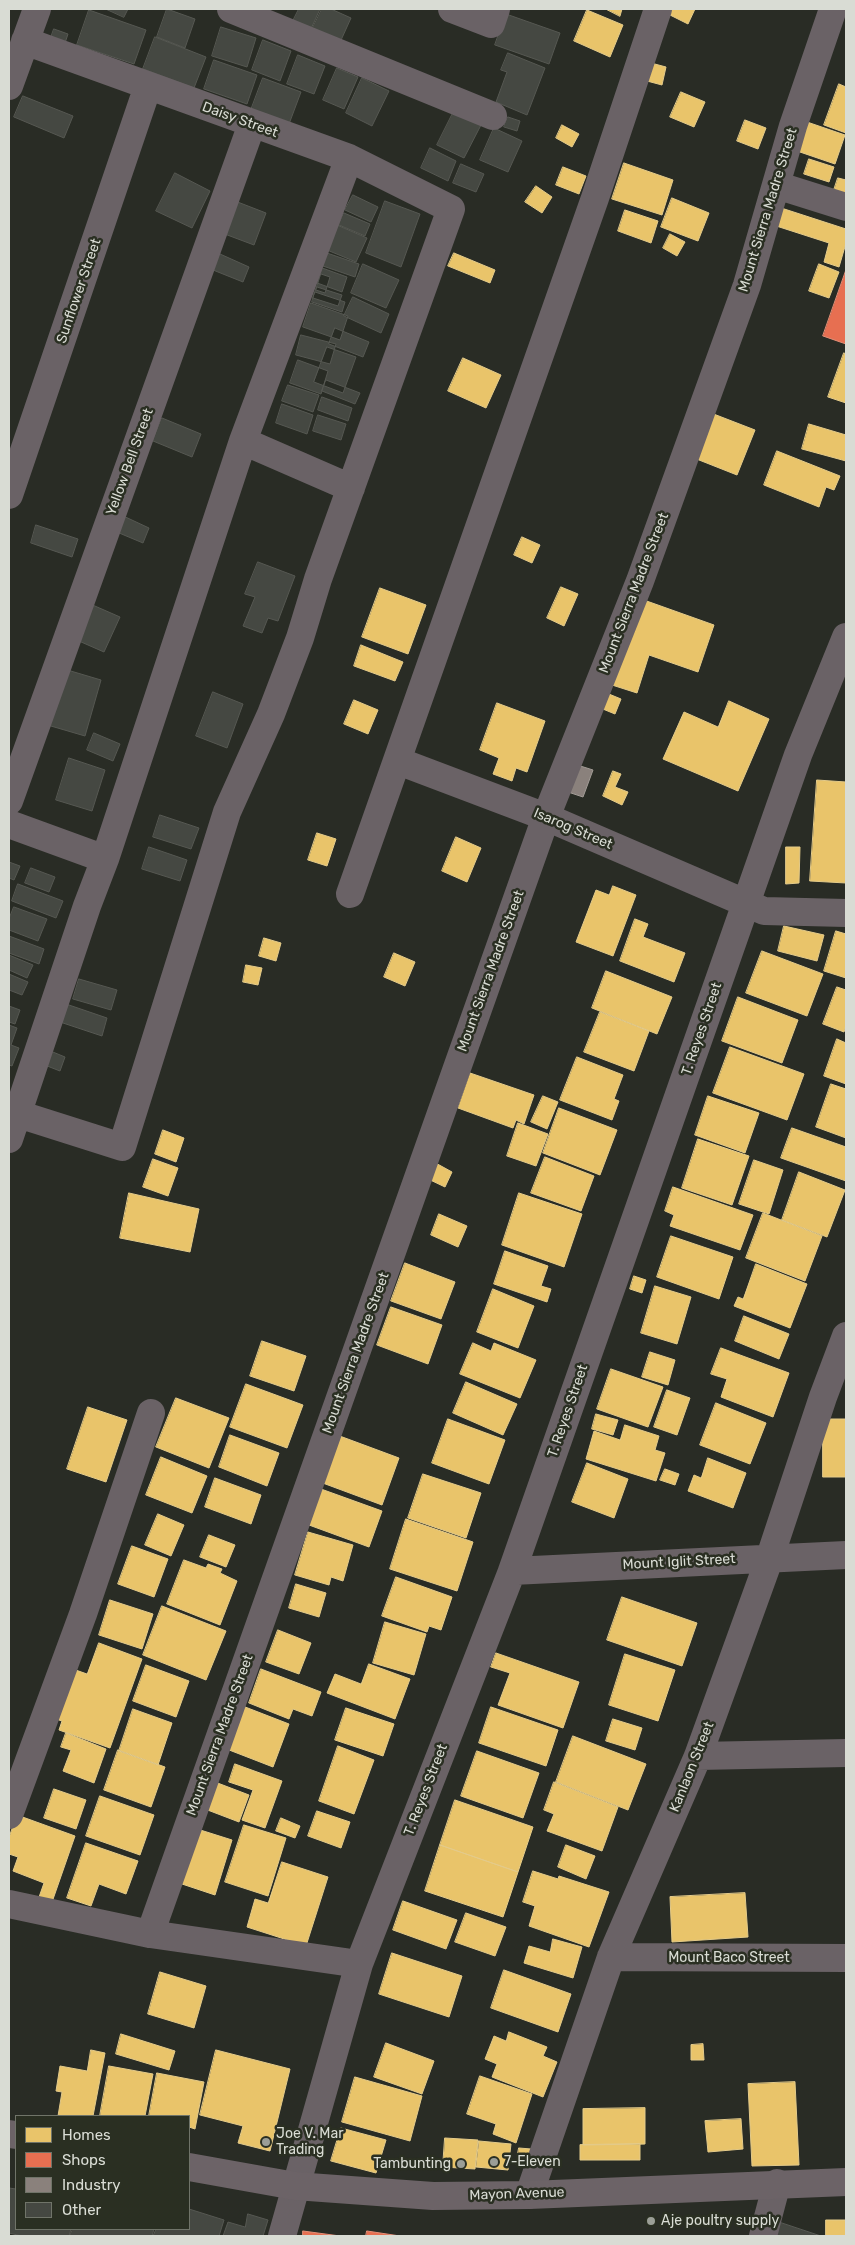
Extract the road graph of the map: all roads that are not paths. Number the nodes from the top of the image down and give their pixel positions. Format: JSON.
{"nodes":[{"id":1,"x":37,"y":9,"type":"edge"},
{"id":2,"x":231,"y":9,"type":"edge"},
{"id":3,"x":452,"y":9,"type":"edge"},
{"id":4,"x":496,"y":9,"type":"edge"},
{"id":5,"x":658,"y":9,"type":"edge"},
{"id":6,"x":833,"y":9,"type":"edge"},
{"id":7,"x":25,"y":41,"type":"junction"},
{"id":8,"x":9,"y":86,"type":"edge"},
{"id":9,"x":148,"y":86,"type":"junction"},
{"id":10,"x":493,"y":116,"type":"dead end"},
{"id":11,"x":252,"y":124,"type":"junction"},
{"id":12,"x":349,"y":158,"type":"junction"},
{"id":13,"x":776,"y":185,"type":"junction"},
{"id":14,"x":846,"y":207,"type":"edge"},
{"id":15,"x":243,"y":440,"type":"junction"},
{"id":16,"x":351,"y":488,"type":"junction"},
{"id":17,"x":9,"y":495,"type":"edge"},
{"id":18,"x":844,"y":646,"type":"edge"},
{"id":19,"x":398,"y":761,"type":"junction"},
{"id":20,"x":9,"y":801,"type":"edge"},
{"id":21,"x":546,"y":817,"type":"junction"},
{"id":22,"x":9,"y":824,"type":"edge"},
{"id":23,"x":106,"y":859,"type":"junction"},
{"id":24,"x":350,"y":894,"type":"dead end"},
{"id":25,"x":746,"y":903,"type":"junction"},
{"id":26,"x":846,"y":913,"type":"edge"},
{"id":27,"x":18,"y":1114,"type":"junction"},
{"id":28,"x":9,"y":1139,"type":"edge"},
{"id":29,"x":846,"y":1336,"type":"edge"},
{"id":30,"x":834,"y":1397,"type":"edge"},
{"id":31,"x":151,"y":1413,"type":"dead end"},
{"id":32,"x":846,"y":1555,"type":"edge"},
{"id":33,"x":770,"y":1557,"type":"junction"},
{"id":34,"x":512,"y":1571,"type":"junction"},
{"id":35,"x":846,"y":1753,"type":"edge"},
{"id":36,"x":698,"y":1756,"type":"junction"},
{"id":37,"x":9,"y":1815,"type":"edge"},
{"id":38,"x":9,"y":1904,"type":"edge"},
{"id":39,"x":150,"y":1934,"type":"junction"},
{"id":40,"x":611,"y":1957,"type":"junction"},
{"id":41,"x":846,"y":1958,"type":"edge"},
{"id":42,"x":359,"y":1964,"type":"junction"},
{"id":43,"x":190,"y":2167,"type":"edge"},
{"id":44,"x":846,"y":2182,"type":"edge"},
{"id":45,"x":777,"y":2183,"type":"junction"},
{"id":46,"x":295,"y":2186,"type":"junction"},
{"id":47,"x":528,"y":2195,"type":"junction"},
{"id":48,"x":282,"y":2236,"type":"edge"},
{"id":49,"x":764,"y":2236,"type":"edge"}],
"edges":[{"from":1,"to":7,"type":"street"},
{"from":2,"to":10,"type":"street"},
{"from":3,"to":4,"type":"street"},
{"from":5,"to":19,"type":"street"},
{"from":6,"to":13,"type":"street","name":"Mount Sierra Madre Street"},
{"from":7,"to":8,"type":"street"},
{"from":7,"to":9,"type":"street","name":"Daisy Street"},
{"from":9,"to":11,"type":"street","name":"Daisy Street"},
{"from":9,"to":17,"type":"street","name":"Sunflower Street"},
{"from":11,"to":12,"type":"street","name":"Daisy Street"},
{"from":11,"to":20,"type":"street","name":"Yellow Bell Street"},
{"from":12,"to":15,"type":"street"},
{"from":12,"to":16,"type":"street","name":"Daisy Street"},
{"from":13,"to":14,"type":"street"},
{"from":13,"to":21,"type":"street","name":"Mount Sierra Madre Street"},
{"from":15,"to":16,"type":"street"},
{"from":15,"to":23,"type":"street"},
{"from":16,"to":27,"type":"street"},
{"from":18,"to":25,"type":"street","name":"T. Reyes Street"},
{"from":19,"to":21,"type":"street","name":"Isarog Street"},
{"from":19,"to":24,"type":"street"},
{"from":21,"to":25,"type":"street","name":"Isarog Street"},
{"from":21,"to":39,"type":"street","name":"Mount Sierra Madre Street"},
{"from":22,"to":23,"type":"street"},
{"from":23,"to":27,"type":"street"},
{"from":25,"to":26,"type":"street","name":"Isarog Street"},
{"from":25,"to":34,"type":"street","name":"T. Reyes Street"},
{"from":27,"to":28,"type":"street"},
{"from":29,"to":30,"type":"street","name":"Kanlaon Street"},
{"from":30,"to":33,"type":"street","name":"Kanlaon Street"},
{"from":31,"to":37,"type":"street"},
{"from":32,"to":33,"type":"street","name":"Mount Iglit Street"},
{"from":33,"to":34,"type":"street","name":"Mount Iglit Street"},
{"from":33,"to":36,"type":"street","name":"Kanlaon Street"},
{"from":34,"to":42,"type":"street","name":"T. Reyes Street"},
{"from":35,"to":36,"type":"street"},
{"from":36,"to":40,"type":"street","name":"Kanlaon Street"},
{"from":38,"to":39,"type":"street"},
{"from":39,"to":42,"type":"street"},
{"from":40,"to":41,"type":"street","name":"Mount Baco Street"},
{"from":40,"to":47,"type":"street","name":"Kanlaon Street"},
{"from":42,"to":46,"type":"street","name":"T. Reyes Street"},
{"from":43,"to":46,"type":"main road","name":"Mayon Avenue"},
{"from":44,"to":45,"type":"main road","name":"Mayon Avenue"},
{"from":45,"to":47,"type":"main road","name":"Mayon Avenue"},
{"from":45,"to":49,"type":"street"},
{"from":46,"to":47,"type":"main road","name":"Mayon Avenue"},
{"from":46,"to":48,"type":"street","name":"T. Reyes Street"}]}
